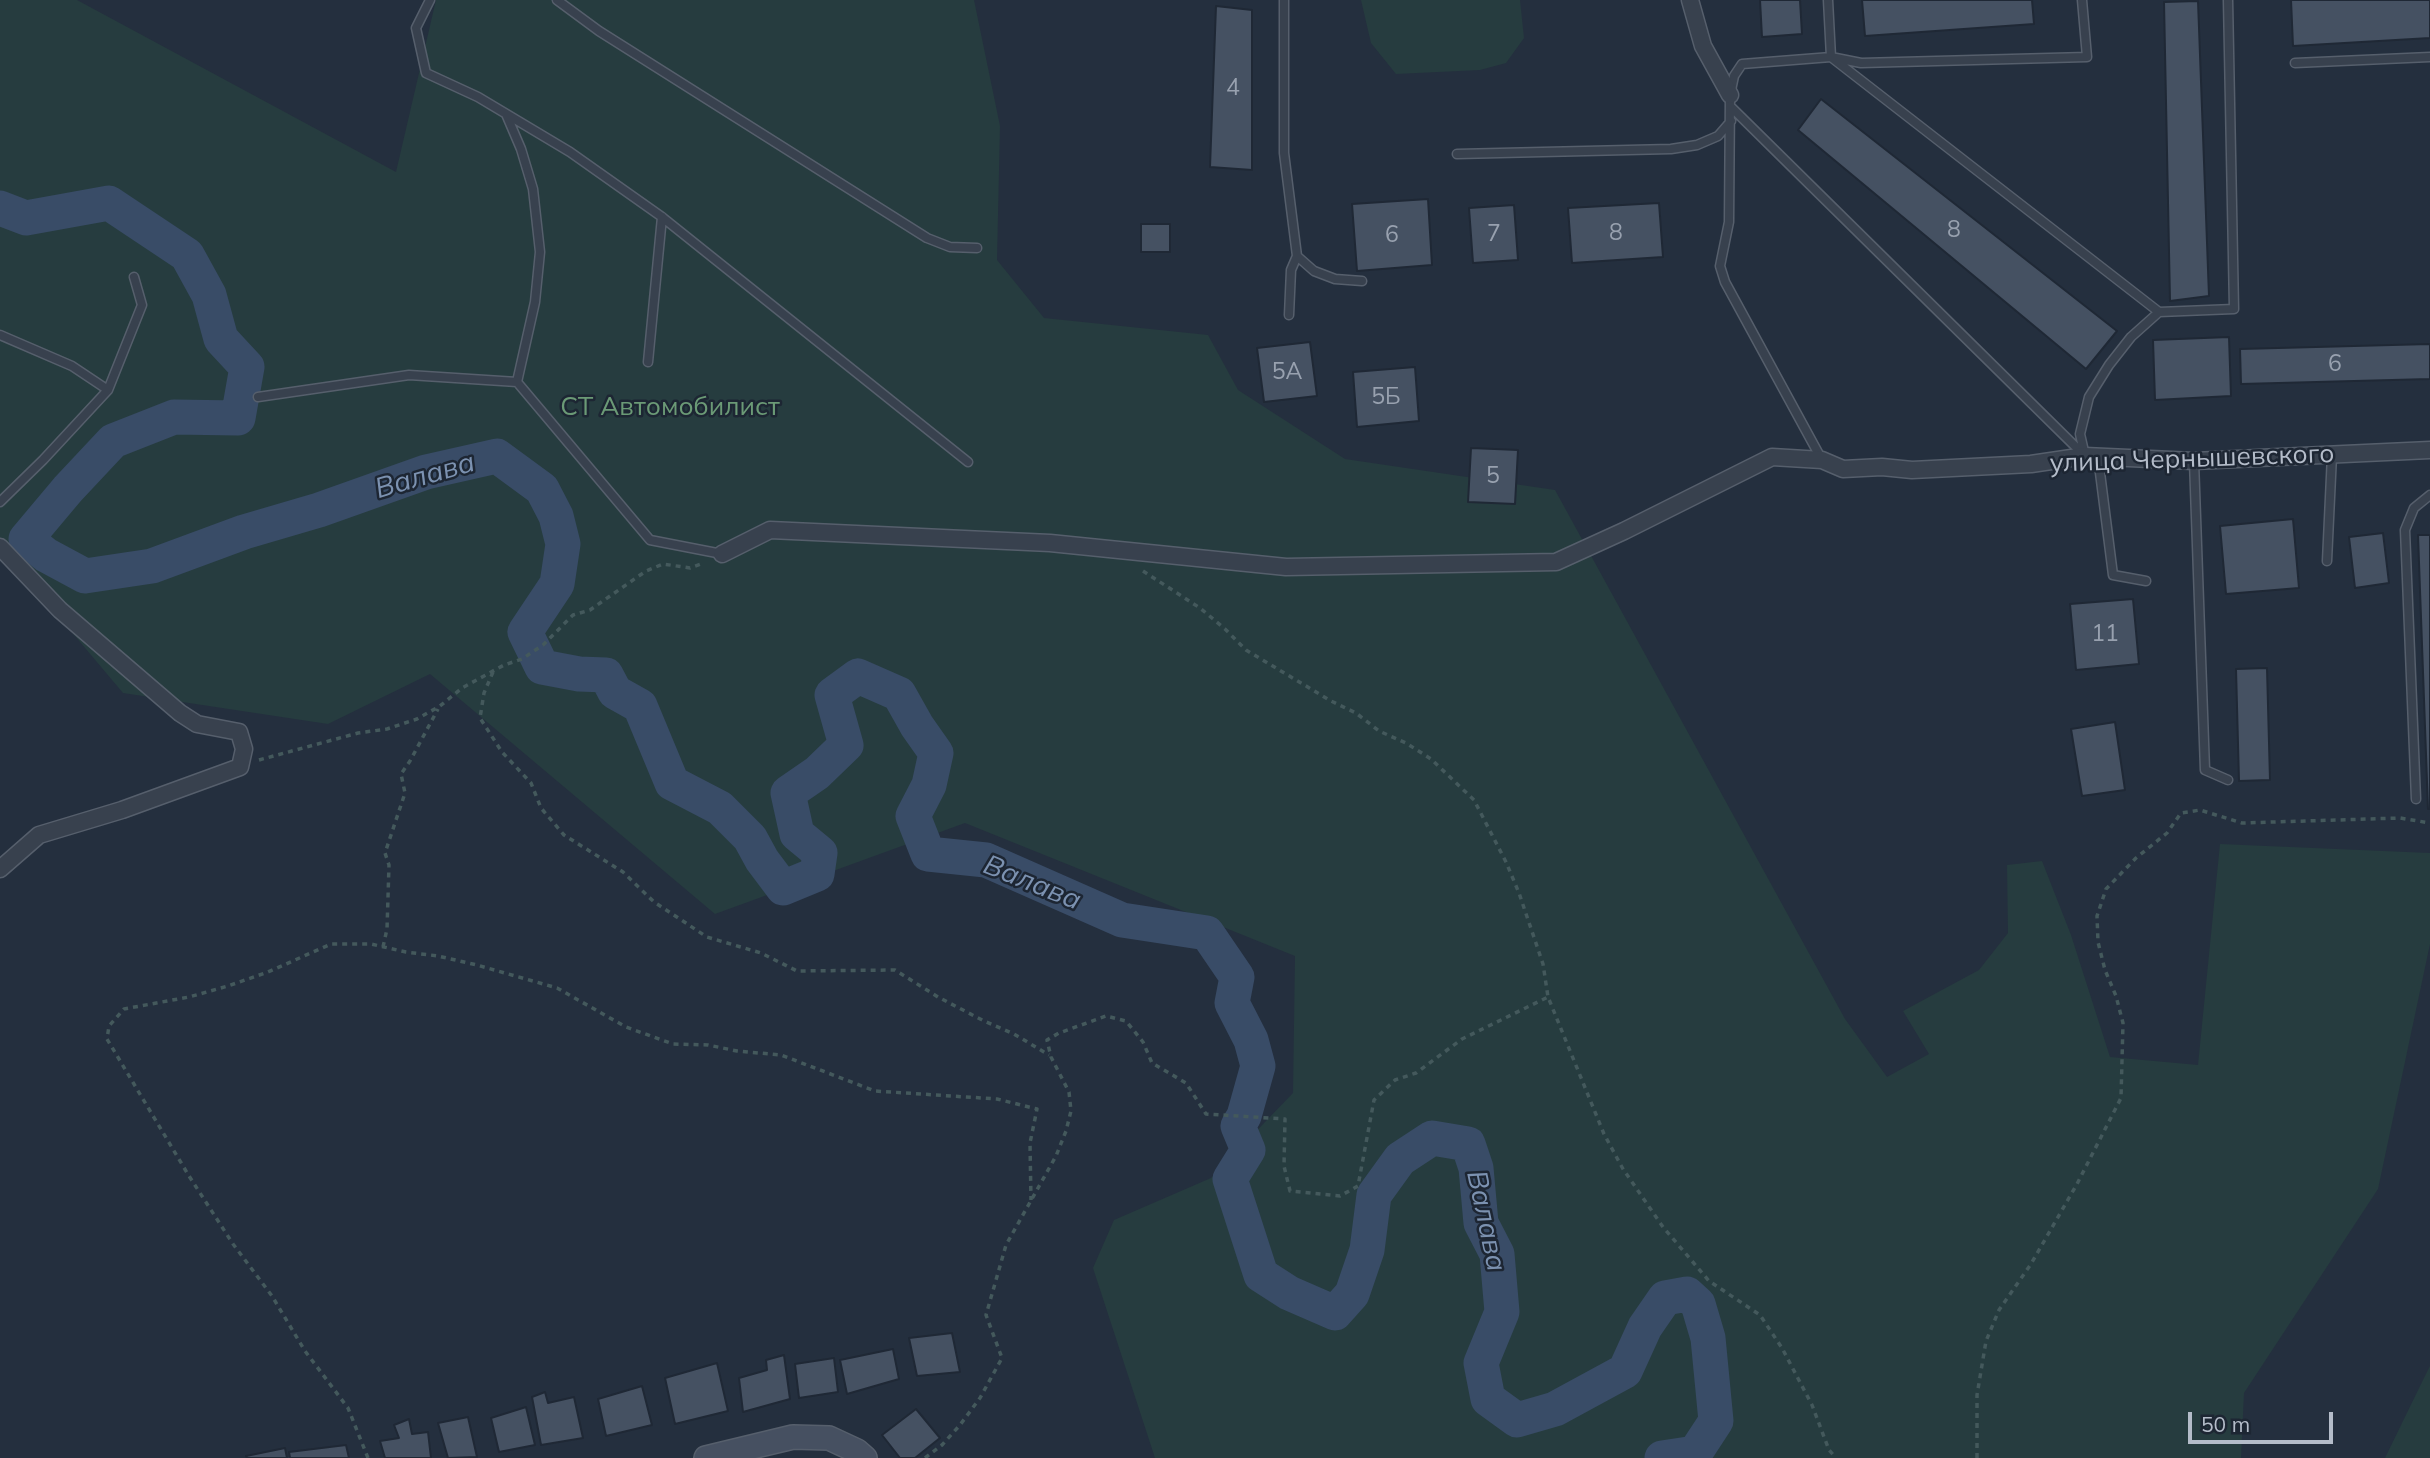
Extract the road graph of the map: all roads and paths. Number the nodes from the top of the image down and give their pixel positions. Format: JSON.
{"nodes":[{"id":1,"x":430,"y":0,"type":"edge"},
{"id":2,"x":557,"y":0,"type":"edge"},
{"id":3,"x":1284,"y":0,"type":"edge"},
{"id":4,"x":1690,"y":0,"type":"edge"},
{"id":5,"x":1828,"y":0,"type":"edge"},
{"id":6,"x":2082,"y":0,"type":"edge"},
{"id":7,"x":2228,"y":0,"type":"edge"},
{"id":8,"x":1831,"y":57,"type":"junction"},
{"id":9,"x":2430,"y":57,"type":"edge"},
{"id":10,"x":2295,"y":63,"type":"dead end"},
{"id":11,"x":1731,"y":101,"type":"junction"},
{"id":12,"x":506,"y":114,"type":"junction"},
{"id":13,"x":1731,"y":121,"type":"junction"},
{"id":14,"x":1457,"y":154,"type":"dead end"},
{"id":15,"x":663,"y":217,"type":"junction"},
{"id":16,"x":977,"y":248,"type":"dead end"},
{"id":17,"x":1297,"y":256,"type":"junction"},
{"id":18,"x":135,"y":277,"type":"dead end"},
{"id":19,"x":1362,"y":281,"type":"dead end"},
{"id":20,"x":2159,"y":312,"type":"junction"},
{"id":21,"x":1289,"y":316,"type":"dead end"},
{"id":22,"x":0,"y":335,"type":"edge"},
{"id":23,"x":648,"y":362,"type":"dead end"},
{"id":24,"x":517,"y":382,"type":"junction"},
{"id":25,"x":108,"y":390,"type":"junction"},
{"id":26,"x":258,"y":397,"type":"dead end"},
{"id":27,"x":2430,"y":450,"type":"edge"},
{"id":28,"x":2332,"y":455,"type":"junction"},
{"id":29,"x":2092,"y":457,"type":"junction"},
{"id":30,"x":1822,"y":460,"type":"junction"},
{"id":31,"x":2194,"y":461,"type":"junction"},
{"id":32,"x":968,"y":462,"type":"dead end"},
{"id":33,"x":2430,"y":495,"type":"edge"},
{"id":34,"x":0,"y":502,"type":"edge"},
{"id":35,"x":0,"y":547,"type":"edge"},
{"id":36,"x":722,"y":554,"type":"junction"},
{"id":37,"x":2327,"y":561,"type":"dead end"},
{"id":38,"x":1140,"y":569,"type":"dead end"},
{"id":39,"x":2146,"y":581,"type":"dead end"},
{"id":40,"x":493,"y":672,"type":"junction"},
{"id":41,"x":440,"y":706,"type":"junction"},
{"id":42,"x":240,"y":767,"type":"junction"},
{"id":43,"x":2228,"y":780,"type":"dead end"},
{"id":44,"x":2416,"y":799,"type":"dead end"},
{"id":45,"x":2430,"y":823,"type":"edge"},
{"id":46,"x":0,"y":869,"type":"edge"},
{"id":47,"x":383,"y":947,"type":"junction"},
{"id":48,"x":1548,"y":997,"type":"junction"},
{"id":49,"x":1051,"y":1057,"type":"junction"},
{"id":50,"x":1031,"y":1200,"type":"junction"},
{"id":51,"x":368,"y":1458,"type":"edge"},
{"id":52,"x":706,"y":1458,"type":"edge"},
{"id":53,"x":865,"y":1458,"type":"edge"},
{"id":54,"x":925,"y":1458,"type":"edge"},
{"id":55,"x":1836,"y":1458,"type":"edge"},
{"id":56,"x":1976,"y":1458,"type":"edge"}],
"edges":[{"from":1,"to":12,"type":"lane"},
{"from":2,"to":16,"type":"lane"},
{"from":3,"to":17,"type":"lane"},
{"from":4,"to":11,"type":"street"},
{"from":5,"to":8,"type":"lane"},
{"from":6,"to":8,"type":"lane"},
{"from":7,"to":20,"type":"lane"},
{"from":8,"to":11,"type":"lane"},
{"from":8,"to":20,"type":"lane"},
{"from":9,"to":10,"type":"lane"},
{"from":11,"to":13,"type":"lane"},
{"from":11,"to":29,"type":"lane"},
{"from":12,"to":15,"type":"lane"},
{"from":12,"to":24,"type":"lane"},
{"from":13,"to":14,"type":"lane"},
{"from":13,"to":30,"type":"lane"},
{"from":15,"to":23,"type":"lane"},
{"from":15,"to":32,"type":"lane"},
{"from":17,"to":19,"type":"lane"},
{"from":17,"to":21,"type":"lane"},
{"from":18,"to":25,"type":"lane"},
{"from":20,"to":29,"type":"lane"},
{"from":22,"to":25,"type":"lane"},
{"from":24,"to":26,"type":"lane"},
{"from":24,"to":36,"type":"lane"},
{"from":25,"to":34,"type":"lane"},
{"from":27,"to":28,"type":"street","name":"улица Чернышевского"},
{"from":28,"to":31,"type":"street","name":"улица Чернышевского"},
{"from":28,"to":37,"type":"lane"},
{"from":29,"to":30,"type":"street","name":"улица Чернышевского"},
{"from":29,"to":31,"type":"street","name":"улица Чернышевского"},
{"from":29,"to":39,"type":"lane"},
{"from":30,"to":36,"type":"street","name":"улица Чернышевского"},
{"from":31,"to":43,"type":"lane"},
{"from":33,"to":44,"type":"lane"},
{"from":35,"to":42,"type":"street"},
{"from":36,"to":40,"type":"path"},
{"from":38,"to":48,"type":"path"},
{"from":40,"to":41,"type":"path"},
{"from":40,"to":49,"type":"path"},
{"from":41,"to":42,"type":"path"},
{"from":41,"to":47,"type":"path"},
{"from":42,"to":46,"type":"street"},
{"from":45,"to":56,"type":"path"},
{"from":47,"to":50,"type":"path"},
{"from":47,"to":51,"type":"path"},
{"from":48,"to":49,"type":"path"},
{"from":48,"to":55,"type":"path"},
{"from":49,"to":50,"type":"path"},
{"from":50,"to":54,"type":"path"},
{"from":52,"to":53,"type":"main road"}]}
